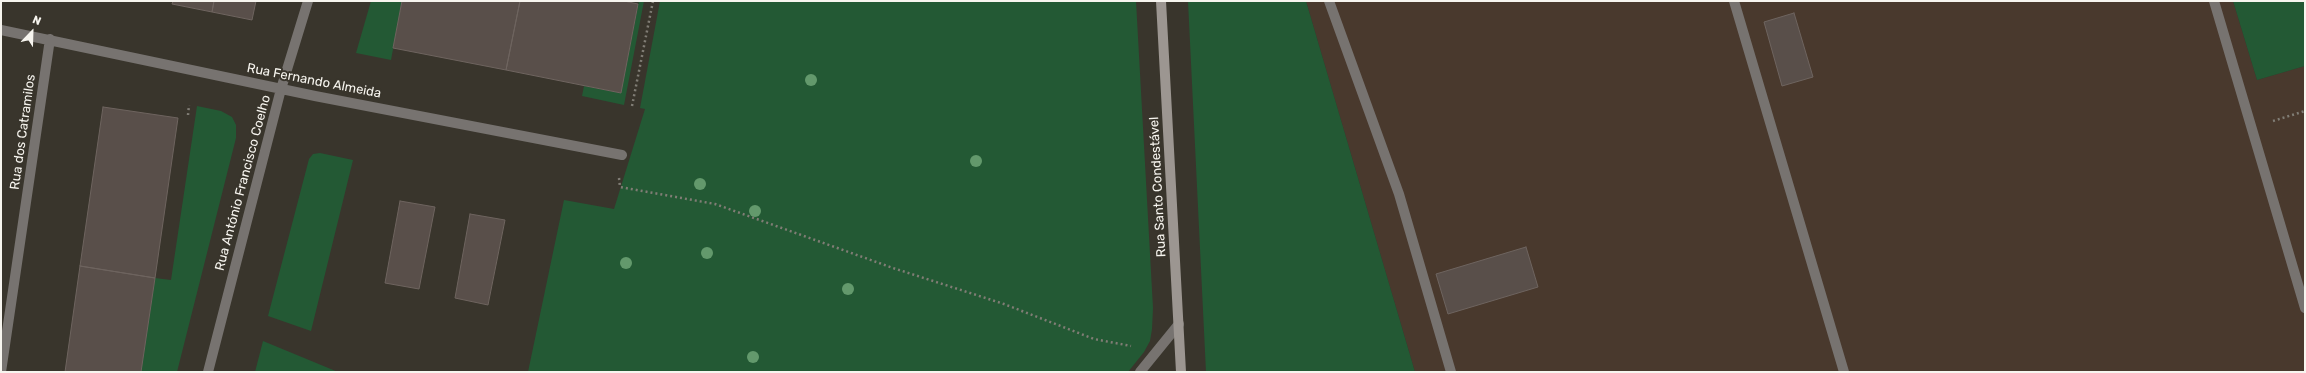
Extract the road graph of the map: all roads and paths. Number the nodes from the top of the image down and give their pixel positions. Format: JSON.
{"nodes":[{"id":1,"x":308,"y":1,"type":"edge"},
{"id":2,"x":653,"y":1,"type":"edge"},
{"id":3,"x":1161,"y":1,"type":"edge"},
{"id":4,"x":1329,"y":1,"type":"edge"},
{"id":5,"x":1734,"y":1,"type":"edge"},
{"id":6,"x":2214,"y":1,"type":"edge"},
{"id":7,"x":1,"y":30,"type":"edge"},
{"id":8,"x":50,"y":39,"type":"junction"},
{"id":9,"x":281,"y":89,"type":"junction"},
{"id":10,"x":189,"y":105,"type":"dead end"},
{"id":11,"x":632,"y":106,"type":"dead end"},
{"id":12,"x":2305,"y":111,"type":"edge"},
{"id":13,"x":188,"y":115,"type":"dead end"},
{"id":14,"x":2269,"y":122,"type":"dead end"},
{"id":15,"x":622,"y":155,"type":"joint"},
{"id":16,"x":2305,"y":308,"type":"edge"},
{"id":17,"x":1179,"y":324,"type":"junction"},
{"id":18,"x":1138,"y":347,"type":"dead end"},
{"id":19,"x":1,"y":372,"type":"edge"},
{"id":20,"x":208,"y":372,"type":"edge"},
{"id":21,"x":1140,"y":372,"type":"edge"},
{"id":22,"x":1181,"y":372,"type":"edge"},
{"id":23,"x":1451,"y":372,"type":"edge"},
{"id":24,"x":1844,"y":372,"type":"edge"}],
"edges":[{"from":1,"to":9,"type":"street","name":"Rua António Francisco Coelho"},
{"from":2,"to":11,"type":"path"},
{"from":3,"to":17,"type":"street","name":"Rua Santo Condestável"},
{"from":4,"to":23,"type":"street"},
{"from":5,"to":24,"type":"street"},
{"from":6,"to":16,"type":"street"},
{"from":7,"to":8,"type":"street","name":"Rua Fernando Almeida"},
{"from":8,"to":9,"type":"street","name":"Rua Fernando Almeida"},
{"from":8,"to":19,"type":"street","name":"Rua dos Catramilos"},
{"from":9,"to":15,"type":"street","name":"Rua Fernando Almeida"},
{"from":9,"to":20,"type":"street","name":"Rua António Francisco Coelho"},
{"from":10,"to":13,"type":"path"},
{"from":12,"to":14,"type":"path"},
{"from":15,"to":18,"type":"path"},
{"from":17,"to":21,"type":"street"},
{"from":17,"to":22,"type":"street","name":"Rua Santo Condestável"}]}
